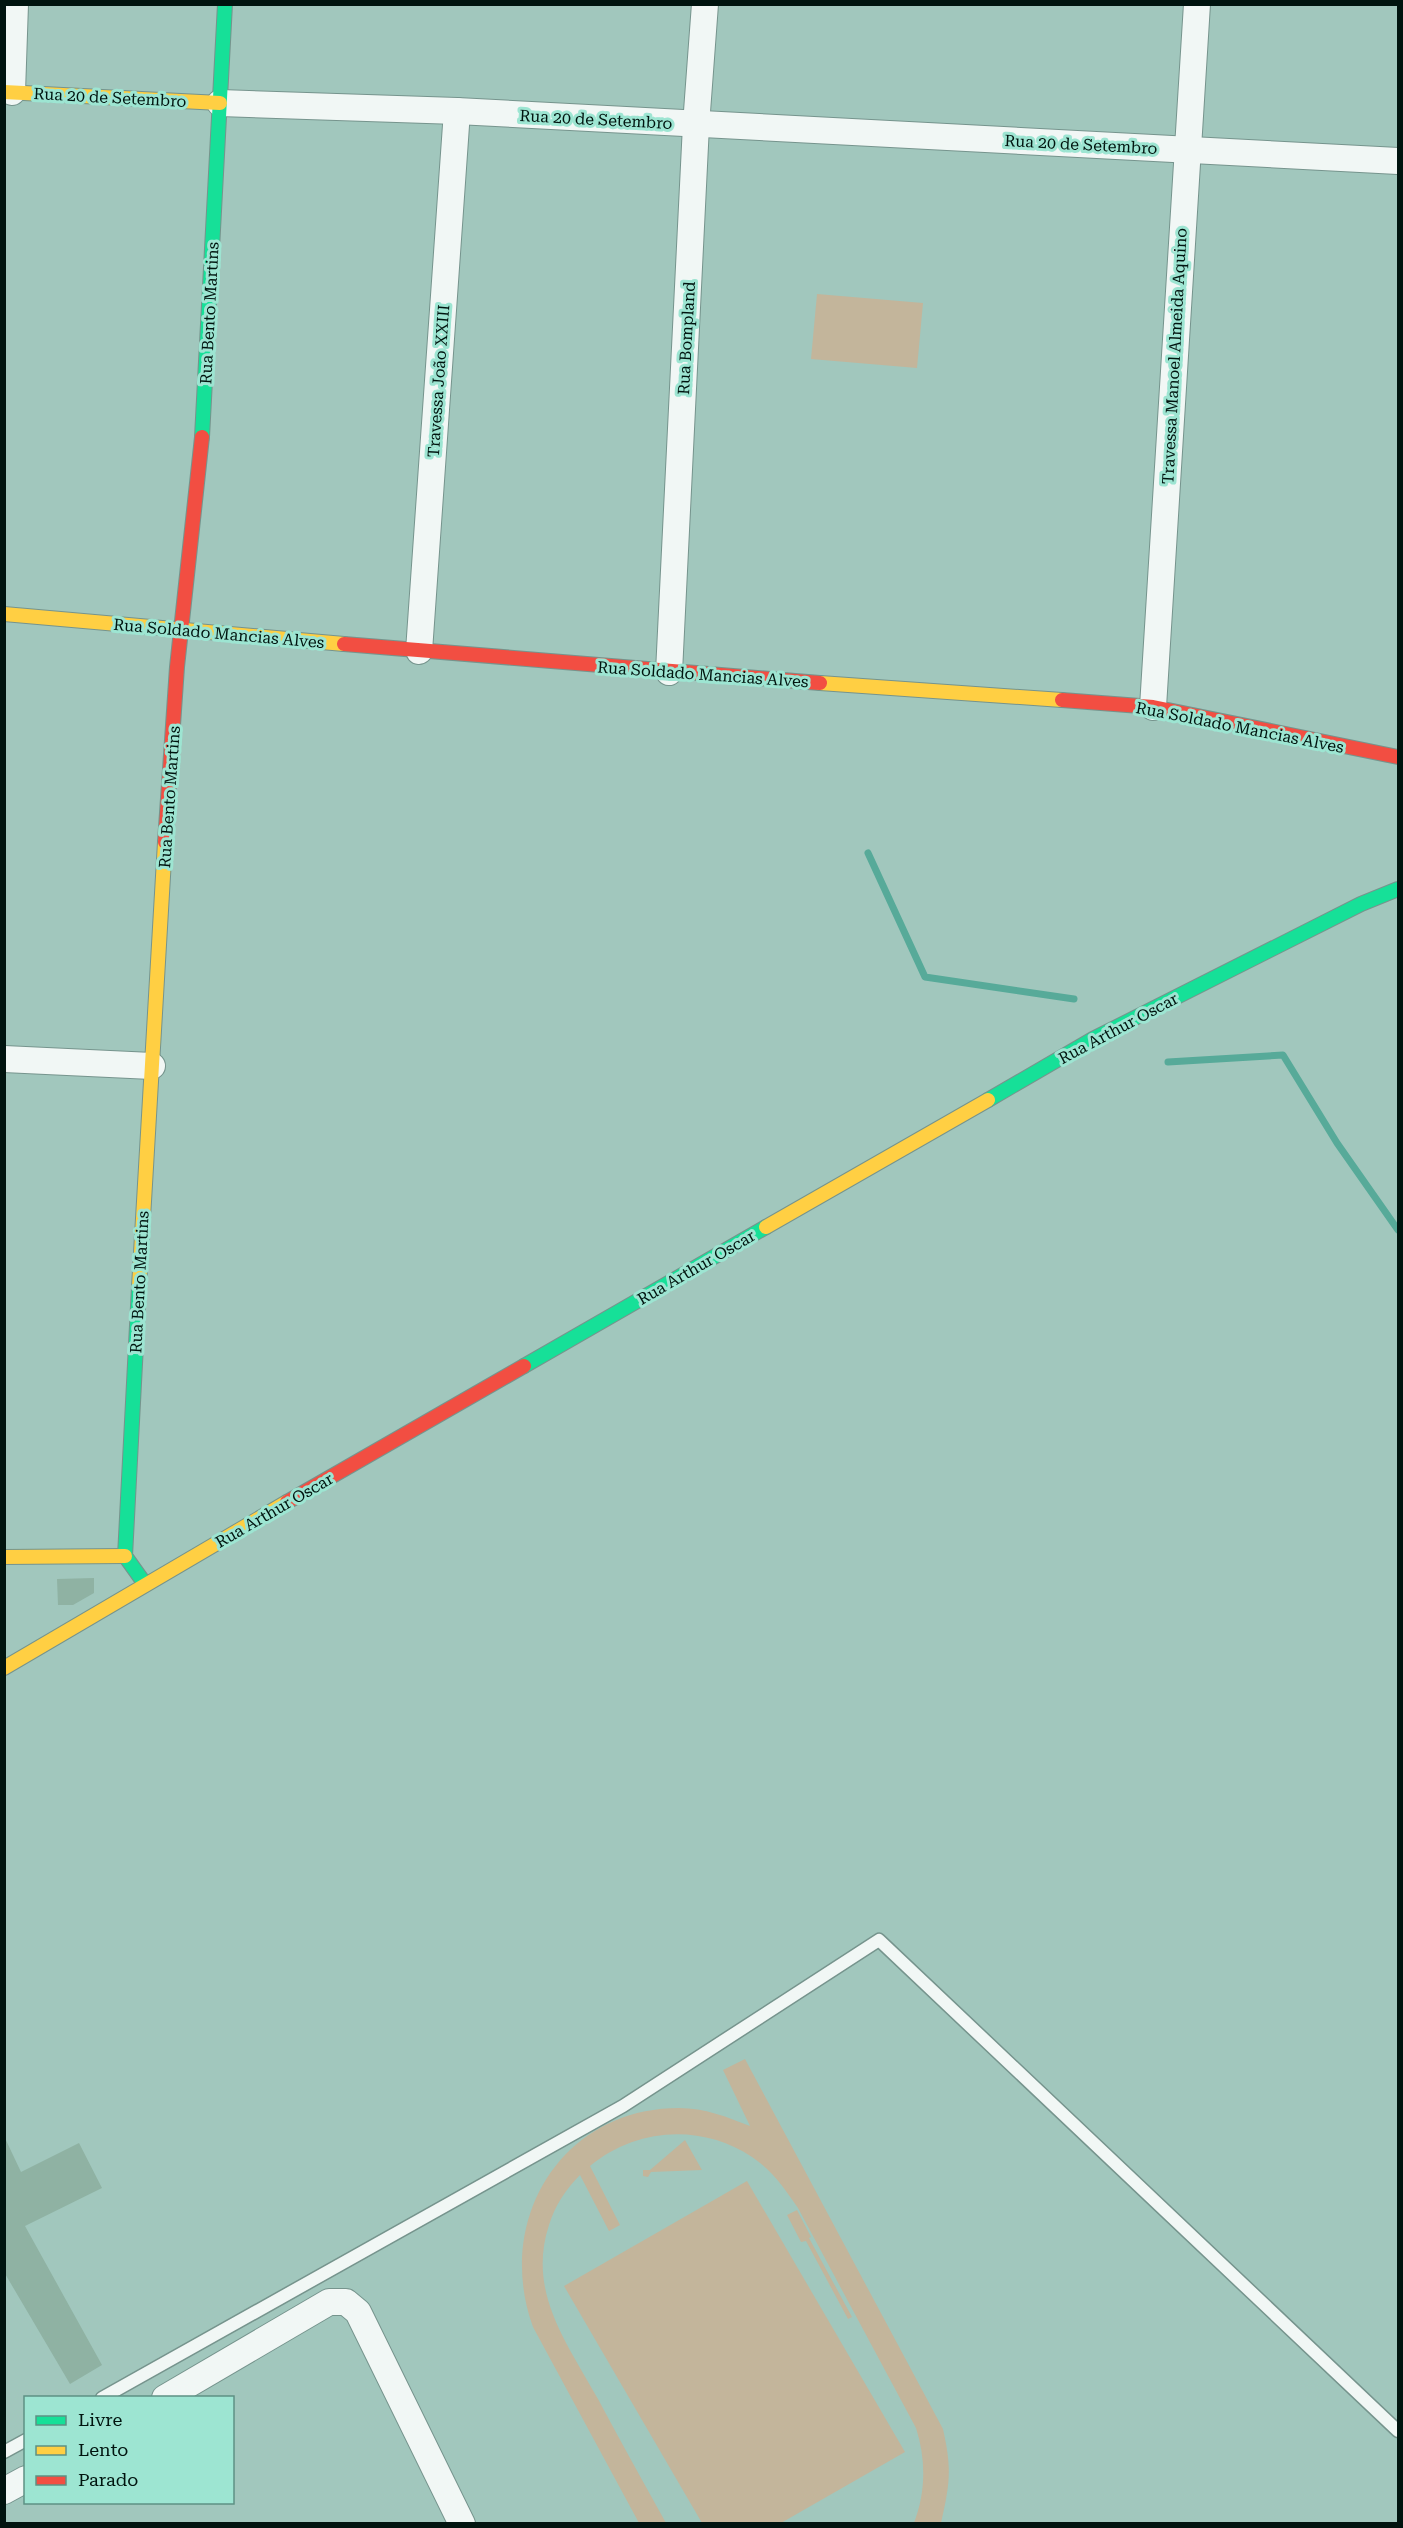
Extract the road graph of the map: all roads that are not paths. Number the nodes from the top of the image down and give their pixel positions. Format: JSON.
{"nodes":[{"id":1,"x":15,"y":4,"type":"edge"},
{"id":2,"x":225,"y":4,"type":"edge"},
{"id":3,"x":705,"y":4,"type":"edge"},
{"id":4,"x":1197,"y":4,"type":"edge"},
{"id":5,"x":8,"y":92,"type":"edge"},
{"id":6,"x":220,"y":103,"type":"junction"},
{"id":7,"x":458,"y":111,"type":"junction"},
{"id":8,"x":696,"y":125,"type":"junction"},
{"id":9,"x":1187,"y":149,"type":"junction"},
{"id":10,"x":1398,"y":161,"type":"edge"},
{"id":11,"x":4,"y":614,"type":"edge"},
{"id":12,"x":182,"y":629,"type":"junction"},
{"id":13,"x":419,"y":651,"type":"junction"},
{"id":14,"x":669,"y":672,"type":"junction"},
{"id":15,"x":1153,"y":707,"type":"junction"},
{"id":16,"x":1398,"y":757,"type":"edge"},
{"id":17,"x":1398,"y":889,"type":"edge"},
{"id":18,"x":4,"y":1059,"type":"edge"},
{"id":19,"x":152,"y":1066,"type":"junction"},
{"id":20,"x":125,"y":1556,"type":"junction"},
{"id":21,"x":4,"y":1557,"type":"edge"},
{"id":22,"x":145,"y":1584,"type":"junction"},
{"id":23,"x":4,"y":1668,"type":"edge"},
{"id":24,"x":104,"y":2396,"type":"edge"},
{"id":25,"x":167,"y":2396,"type":"edge"},
{"id":26,"x":1398,"y":2431,"type":"edge"},
{"id":27,"x":24,"y":2441,"type":"edge"},
{"id":28,"x":4,"y":2452,"type":"edge"},
{"id":29,"x":24,"y":2480,"type":"edge"},
{"id":30,"x":4,"y":2491,"type":"edge"},
{"id":31,"x":462,"y":2523,"type":"edge"}],
"edges":[{"from":1,"to":5,"type":"street"},
{"from":2,"to":6,"type":"street","name":"Rua Bento Martins"},
{"from":3,"to":8,"type":"street","name":"Rua Bompland"},
{"from":4,"to":9,"type":"street","name":"Travessa Manoel Almeida Aquino"},
{"from":5,"to":6,"type":"street","name":"Rua 20 de Setembro"},
{"from":6,"to":7,"type":"street","name":"Rua 20 de Setembro"},
{"from":6,"to":12,"type":"street","name":"Rua Bento Martins"},
{"from":7,"to":8,"type":"street","name":"Rua 20 de Setembro"},
{"from":7,"to":13,"type":"street","name":"Travessa João XXIII"},
{"from":8,"to":9,"type":"street","name":"Rua 20 de Setembro"},
{"from":8,"to":14,"type":"street","name":"Rua Bompland"},
{"from":9,"to":10,"type":"street","name":"Rua 20 de Setembro"},
{"from":9,"to":15,"type":"street","name":"Travessa Manoel Almeida Aquino"},
{"from":11,"to":12,"type":"street","name":"Rua Soldado Mancias Alves"},
{"from":12,"to":13,"type":"street","name":"Rua Soldado Mancias Alves"},
{"from":12,"to":19,"type":"street","name":"Rua Bento Martins"},
{"from":13,"to":14,"type":"street","name":"Rua Soldado Mancias Alves"},
{"from":14,"to":15,"type":"street","name":"Rua Soldado Mancias Alves"},
{"from":15,"to":16,"type":"street","name":"Rua Soldado Mancias Alves"},
{"from":17,"to":22,"type":"street","name":"Rua Arthur Oscar"},
{"from":18,"to":19,"type":"street"},
{"from":19,"to":20,"type":"street","name":"Rua Bento Martins"},
{"from":20,"to":21,"type":"street"},
{"from":20,"to":22,"type":"street"},
{"from":22,"to":23,"type":"street","name":"Rua Arthur Oscar"},
{"from":24,"to":26,"type":"lane"},
{"from":25,"to":31,"type":"street"},
{"from":27,"to":28,"type":"lane"},
{"from":29,"to":30,"type":"street"}]}
